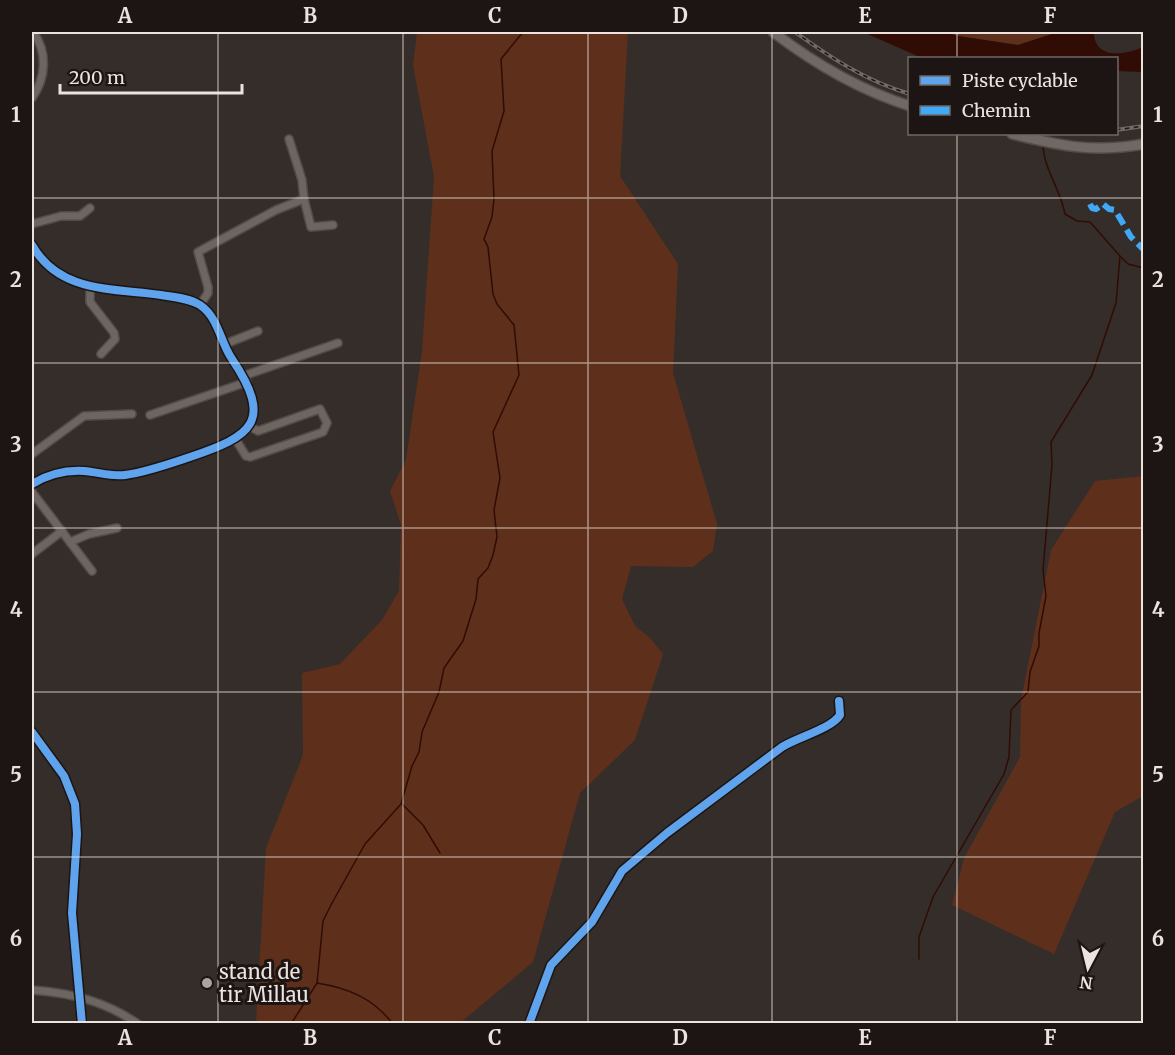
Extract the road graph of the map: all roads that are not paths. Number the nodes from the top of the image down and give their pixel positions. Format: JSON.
{"nodes":[{"id":1,"x":34,"y":32,"type":"edge"},
{"id":2,"x":773,"y":32,"type":"edge"},
{"id":3,"x":32,"y":98,"type":"edge"},
{"id":4,"x":908,"y":106,"type":"edge"},
{"id":5,"x":1016,"y":135,"type":"edge"},
{"id":6,"x":289,"y":139,"type":"dead end"},
{"id":7,"x":1143,"y":144,"type":"edge"},
{"id":8,"x":304,"y":199,"type":"junction"},
{"id":9,"x":90,"y":208,"type":"dead end"},
{"id":10,"x":32,"y":224,"type":"edge"},
{"id":11,"x":333,"y":225,"type":"dead end"},
{"id":12,"x":32,"y":245,"type":"edge"},
{"id":13,"x":90,"y":286,"type":"junction"},
{"id":14,"x":200,"y":305,"type":"junction"},
{"id":15,"x":258,"y":331,"type":"dead end"},
{"id":16,"x":338,"y":343,"type":"dead end"},
{"id":17,"x":225,"y":344,"type":"junction"},
{"id":18,"x":101,"y":354,"type":"dead end"},
{"id":19,"x":245,"y":379,"type":"junction"},
{"id":20,"x":132,"y":414,"type":"dead end"},
{"id":21,"x":150,"y":415,"type":"dead end"},
{"id":22,"x":249,"y":426,"type":"junction"},
{"id":23,"x":236,"y":440,"type":"junction"},
{"id":24,"x":32,"y":454,"type":"edge"},
{"id":25,"x":32,"y":484,"type":"edge"},
{"id":26,"x":32,"y":492,"type":"edge"},
{"id":27,"x":117,"y":528,"type":"dead end"},
{"id":28,"x":62,"y":531,"type":"junction"},
{"id":29,"x":70,"y":542,"type":"junction"},
{"id":30,"x":32,"y":554,"type":"edge"},
{"id":31,"x":92,"y":571,"type":"dead end"},
{"id":32,"x":839,"y":701,"type":"dead end"},
{"id":33,"x":32,"y":732,"type":"edge"},
{"id":34,"x":32,"y":990,"type":"edge"},
{"id":35,"x":79,"y":996,"type":"junction"},
{"id":36,"x":82,"y":1023,"type":"edge"},
{"id":37,"x":138,"y":1023,"type":"edge"},
{"id":38,"x":529,"y":1023,"type":"edge"}],
"edges":[{"from":1,"to":3,"type":"street"},
{"from":2,"to":4,"type":"main road"},
{"from":5,"to":7,"type":"main road"},
{"from":6,"to":8,"type":"street"},
{"from":8,"to":11,"type":"street"},
{"from":8,"to":14,"type":"street"},
{"from":9,"to":10,"type":"street"},
{"from":12,"to":13,"type":"street"},
{"from":13,"to":14,"type":"street"},
{"from":13,"to":18,"type":"street"},
{"from":14,"to":17,"type":"street"},
{"from":15,"to":17,"type":"street"},
{"from":16,"to":19,"type":"street"},
{"from":17,"to":19,"type":"street"},
{"from":19,"to":21,"type":"street"},
{"from":19,"to":22,"type":"street"},
{"from":20,"to":24,"type":"street"},
{"from":22,"to":23,"type":"street"},
{"from":22,"to":23,"type":"street"},
{"from":23,"to":25,"type":"street"},
{"from":26,"to":28,"type":"street"},
{"from":27,"to":29,"type":"street"},
{"from":28,"to":29,"type":"street"},
{"from":28,"to":30,"type":"street"},
{"from":29,"to":31,"type":"street"},
{"from":32,"to":38,"type":"street"},
{"from":33,"to":35,"type":"street"},
{"from":34,"to":35,"type":"street"},
{"from":35,"to":36,"type":"street"},
{"from":35,"to":37,"type":"street"}]}
